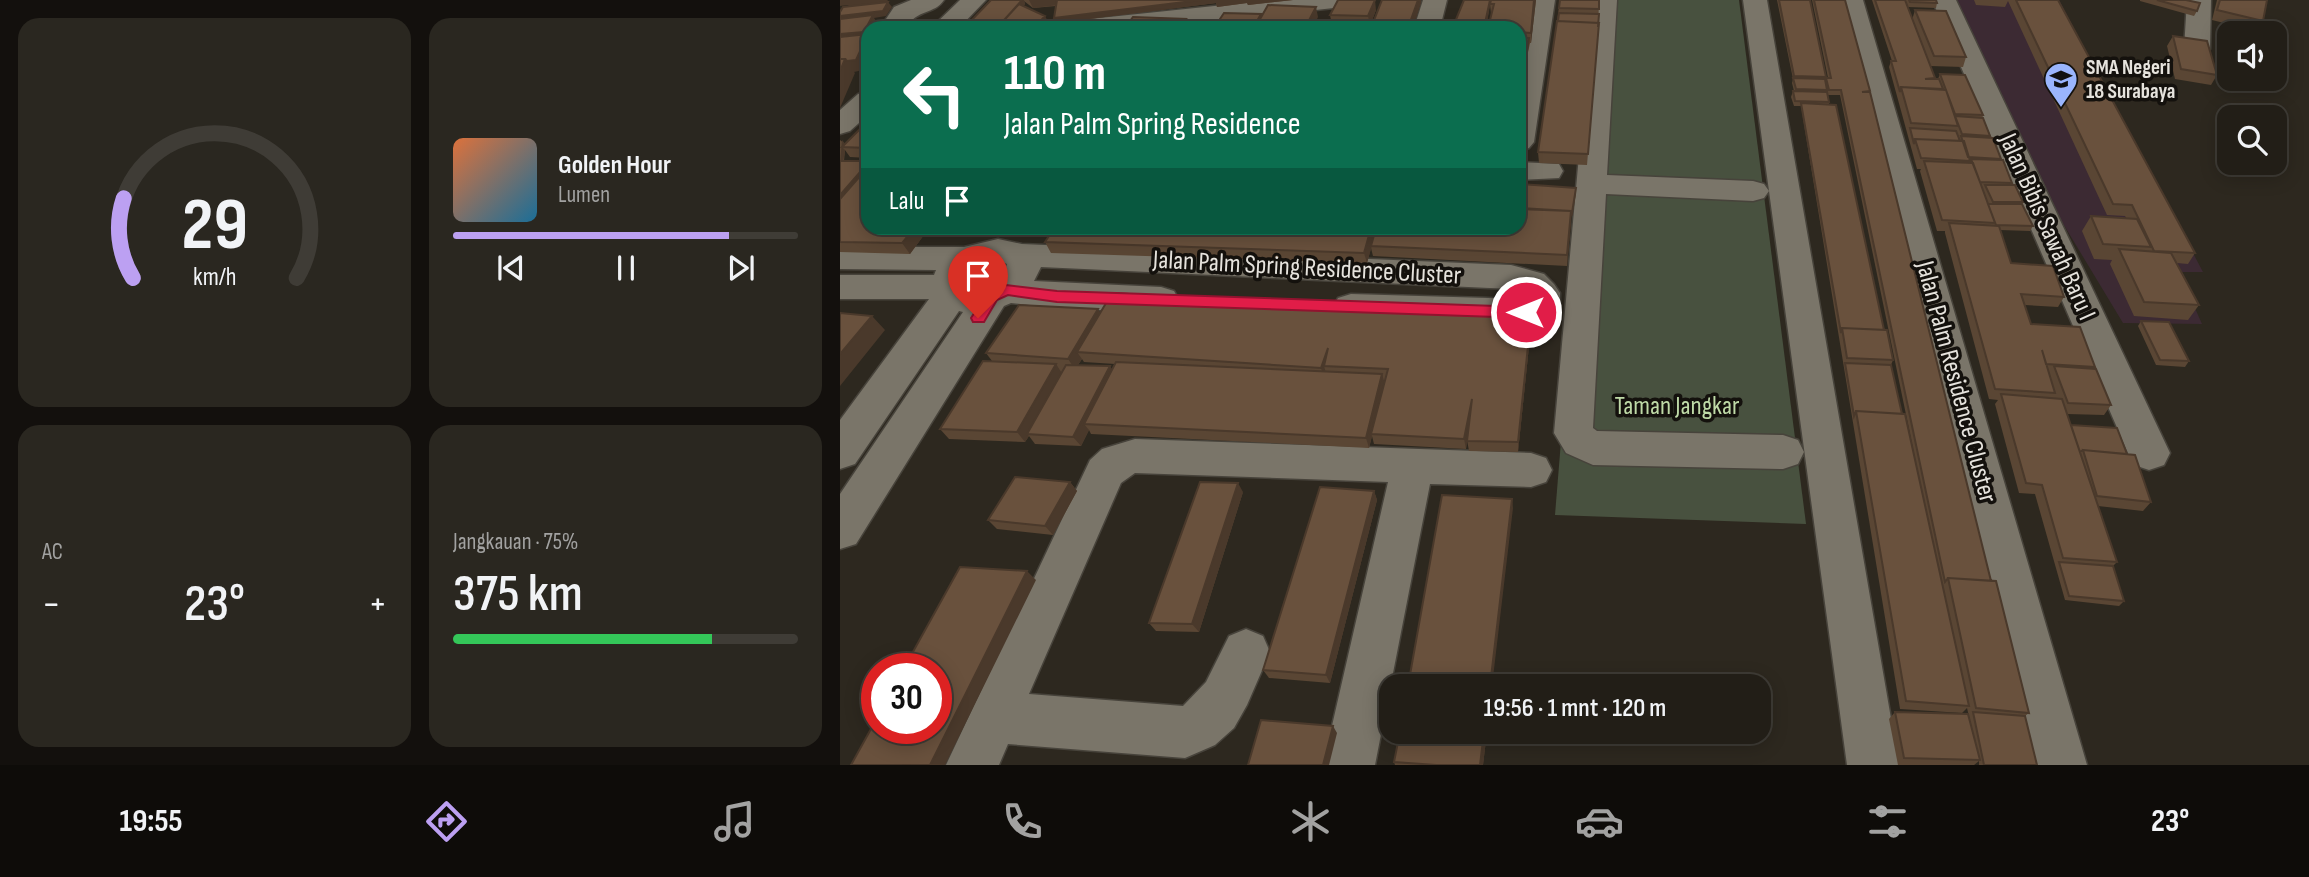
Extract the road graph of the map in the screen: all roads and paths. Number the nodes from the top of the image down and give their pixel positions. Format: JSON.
{"nodes":[{"id":1,"x":932,"y":0,"type":"edge"},
{"id":2,"x":974,"y":0,"type":"edge"},
{"id":3,"x":1435,"y":0,"type":"edge"},
{"id":4,"x":1543,"y":0,"type":"edge"},
{"id":5,"x":1605,"y":0,"type":"edge"},
{"id":6,"x":1755,"y":0,"type":"edge"},
{"id":7,"x":1852,"y":0,"type":"edge"},
{"id":8,"x":1944,"y":0,"type":"edge"},
{"id":9,"x":2199,"y":0,"type":"edge"},
{"id":10,"x":1336,"y":1,"type":"edge"},
{"id":11,"x":897,"y":21,"type":"edge"},
{"id":12,"x":952,"y":21,"type":"edge"},
{"id":13,"x":1206,"y":21,"type":"edge"},
{"id":14,"x":1321,"y":21,"type":"edge"},
{"id":15,"x":1429,"y":21,"type":"edge"},
{"id":16,"x":2197,"y":49,"type":"edge"},
{"id":17,"x":1526,"y":101,"type":"edge"},
{"id":18,"x":861,"y":106,"type":"edge"},
{"id":19,"x":840,"y":125,"type":"edge"},
{"id":20,"x":1592,"y":184,"type":"junction"},
{"id":21,"x":1753,"y":191,"type":"dead end"},
{"id":22,"x":1000,"y":248,"type":"edge"},
{"id":23,"x":840,"y":258,"type":"edge"},
{"id":24,"x":840,"y":287,"type":"edge"},
{"id":25,"x":948,"y":291,"type":"junction"},
{"id":26,"x":999,"y":293,"type":"junction"},
{"id":27,"x":1195,"y":302,"type":"edge"},
{"id":28,"x":1319,"y":306,"type":"edge"},
{"id":29,"x":840,"y":452,"type":"edge"},
{"id":30,"x":1783,"y":452,"type":"dead end"},
{"id":31,"x":2149,"y":453,"type":"dead end"},
{"id":32,"x":1413,"y":465,"type":"junction"},
{"id":33,"x":1531,"y":470,"type":"dead end"},
{"id":34,"x":840,"y":530,"type":"edge"},
{"id":35,"x":1246,"y":652,"type":"dead end"},
{"id":36,"x":993,"y":718,"type":"junction"},
{"id":37,"x":972,"y":765,"type":"edge"},
{"id":38,"x":1349,"y":765,"type":"edge"},
{"id":39,"x":1873,"y":765,"type":"edge"},
{"id":40,"x":2061,"y":765,"type":"edge"}],
"edges":[{"from":1,"to":11,"type":"street"},
{"from":2,"to":12,"type":"street"},
{"from":3,"to":15,"type":"street"},
{"from":4,"to":17,"type":"street"},
{"from":5,"to":20,"type":"street"},
{"from":6,"to":39,"type":"street"},
{"from":7,"to":40,"type":"street","name":"Jalan Palm Residence Cluster"},
{"from":8,"to":31,"type":"street","name":"Jalan Bibis Sawah Baru I"},
{"from":9,"to":16,"type":"street"},
{"from":10,"to":13,"type":"street"},
{"from":10,"to":14,"type":"street"},
{"from":18,"to":19,"type":"street"},
{"from":20,"to":21,"type":"street"},
{"from":20,"to":30,"type":"street"},
{"from":22,"to":23,"type":"street","name":"Jalan Palm Spring Residence Cluster"},
{"from":22,"to":25,"type":"street"},
{"from":22,"to":26,"type":"street"},
{"from":22,"to":28,"type":"street","name":"Jalan Palm Spring Residence Cluster"},
{"from":24,"to":25,"type":"street"},
{"from":25,"to":26,"type":"street","name":"Jalan Palm Spring Residence Cluster"},
{"from":25,"to":29,"type":"street"},
{"from":26,"to":27,"type":"street","name":"Jalan Palm Spring Residence Cluster"},
{"from":26,"to":34,"type":"street"},
{"from":32,"to":33,"type":"street"},
{"from":32,"to":36,"type":"street"},
{"from":32,"to":38,"type":"street"},
{"from":35,"to":36,"type":"street"},
{"from":36,"to":37,"type":"street"}]}
